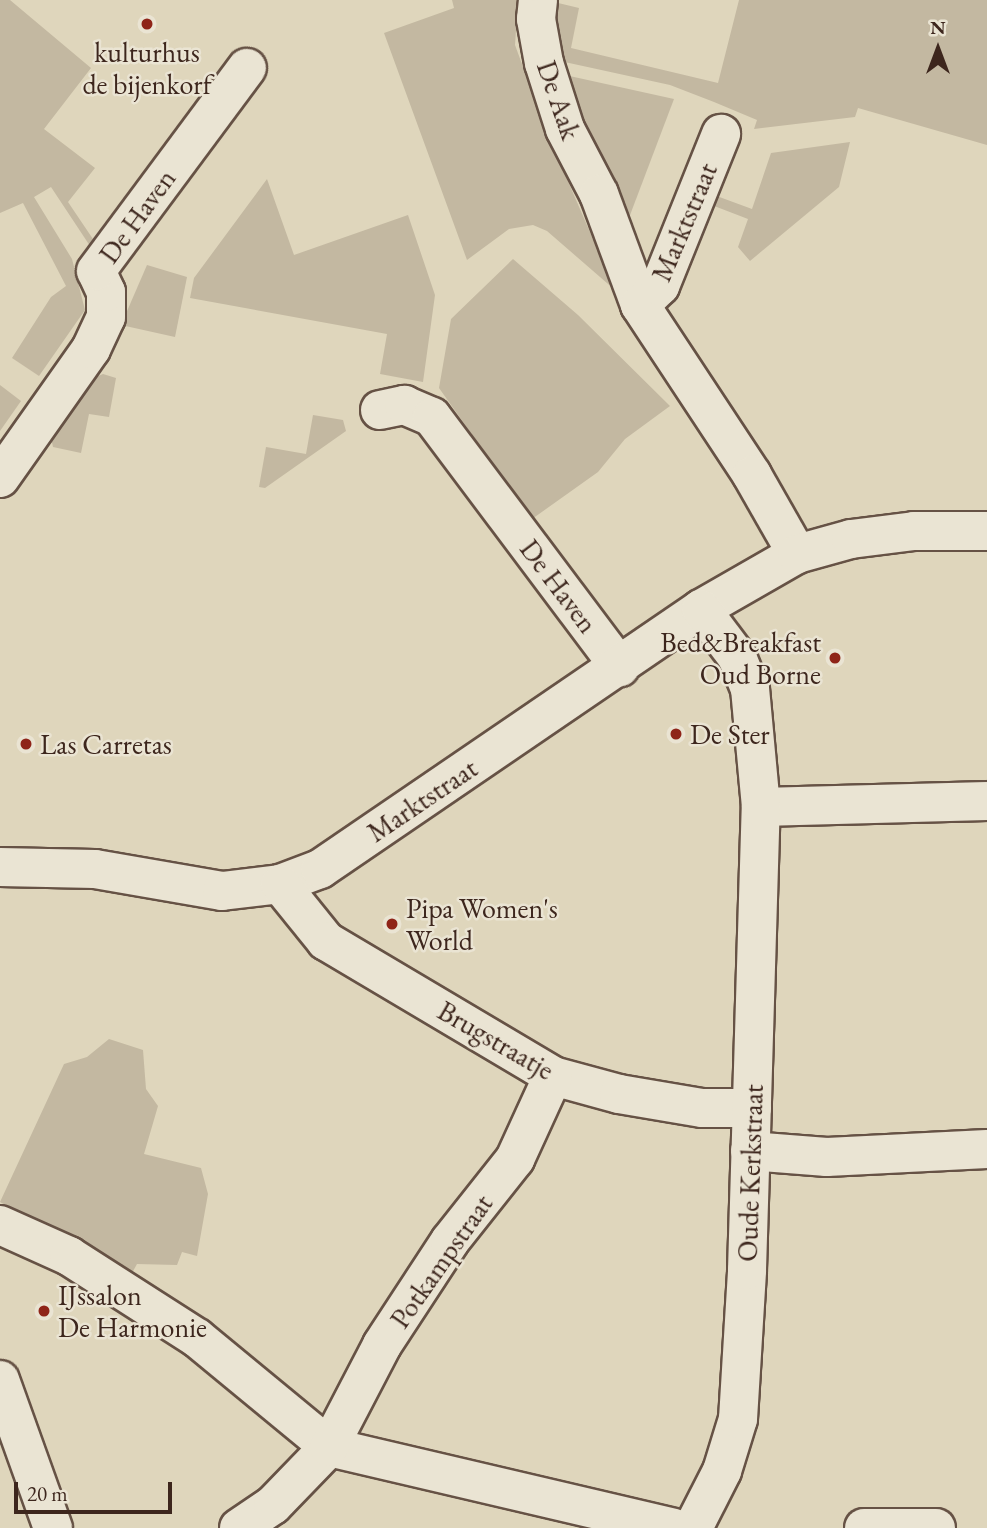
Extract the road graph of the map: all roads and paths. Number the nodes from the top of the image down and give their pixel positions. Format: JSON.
{"nodes":[{"id":1,"x":538,"y":0,"type":"edge"},
{"id":2,"x":247,"y":68,"type":"dead end"},
{"id":3,"x":721,"y":134,"type":"dead end"},
{"id":4,"x":599,"y":194,"type":"joint"},
{"id":5,"x":640,"y":304,"type":"junction"},
{"id":6,"x":380,"y":410,"type":"dead end"},
{"id":7,"x":0,"y":478,"type":"edge"},
{"id":8,"x":987,"y":531,"type":"edge"},
{"id":9,"x":797,"y":554,"type":"junction"},
{"id":10,"x":701,"y":609,"type":"junction"},
{"id":11,"x":620,"y":667,"type":"junction"},
{"id":12,"x":987,"y":801,"type":"edge"},
{"id":13,"x":761,"y":807,"type":"junction"},
{"id":14,"x":0,"y":867,"type":"edge"},
{"id":15,"x":280,"y":884,"type":"junction"},
{"id":16,"x":553,"y":1076,"type":"junction"},
{"id":17,"x":752,"y":1108,"type":"junction"},
{"id":18,"x":987,"y":1149,"type":"edge"},
{"id":19,"x":750,"y":1151,"type":"junction"},
{"id":20,"x":0,"y":1225,"type":"edge"},
{"id":21,"x":0,"y":1380,"type":"edge"},
{"id":22,"x":329,"y":1447,"type":"junction"},
{"id":23,"x":53,"y":1528,"type":"edge"},
{"id":24,"x":239,"y":1528,"type":"edge"},
{"id":25,"x":674,"y":1528,"type":"edge"},
{"id":26,"x":693,"y":1528,"type":"edge"},
{"id":27,"x":864,"y":1528,"type":"edge"},
{"id":28,"x":936,"y":1528,"type":"edge"}],
"edges":[{"from":1,"to":4,"type":"street","name":"De Aak"},
{"from":2,"to":7,"type":"street","name":"De Haven"},
{"from":3,"to":5,"type":"street","name":"Marktstraat"},
{"from":4,"to":5,"type":"street","name":"Marktstraat"},
{"from":5,"to":9,"type":"street","name":"Marktstraat"},
{"from":6,"to":11,"type":"street","name":"De Haven"},
{"from":8,"to":9,"type":"street","name":"Marktstraat"},
{"from":9,"to":10,"type":"street","name":"Marktstraat"},
{"from":10,"to":11,"type":"street","name":"Marktstraat"},
{"from":10,"to":13,"type":"street","name":"Oude Kerkstraat"},
{"from":11,"to":15,"type":"street","name":"Marktstraat"},
{"from":12,"to":13,"type":"street"},
{"from":13,"to":17,"type":"street","name":"Oude Kerkstraat"},
{"from":14,"to":15,"type":"street","name":"Marktstraat"},
{"from":15,"to":16,"type":"street","name":"Brugstraatje"},
{"from":16,"to":17,"type":"street","name":"Brugstraatje"},
{"from":16,"to":22,"type":"street","name":"Potkampstraat"},
{"from":17,"to":19,"type":"street","name":"Oude Kerkstraat"},
{"from":18,"to":19,"type":"street"},
{"from":19,"to":26,"type":"street","name":"Oude Kerkstraat"},
{"from":20,"to":22,"type":"street"},
{"from":21,"to":23,"type":"street"},
{"from":22,"to":24,"type":"street","name":"Potkampstraat"},
{"from":22,"to":25,"type":"street"},
{"from":27,"to":28,"type":"street"}]}
